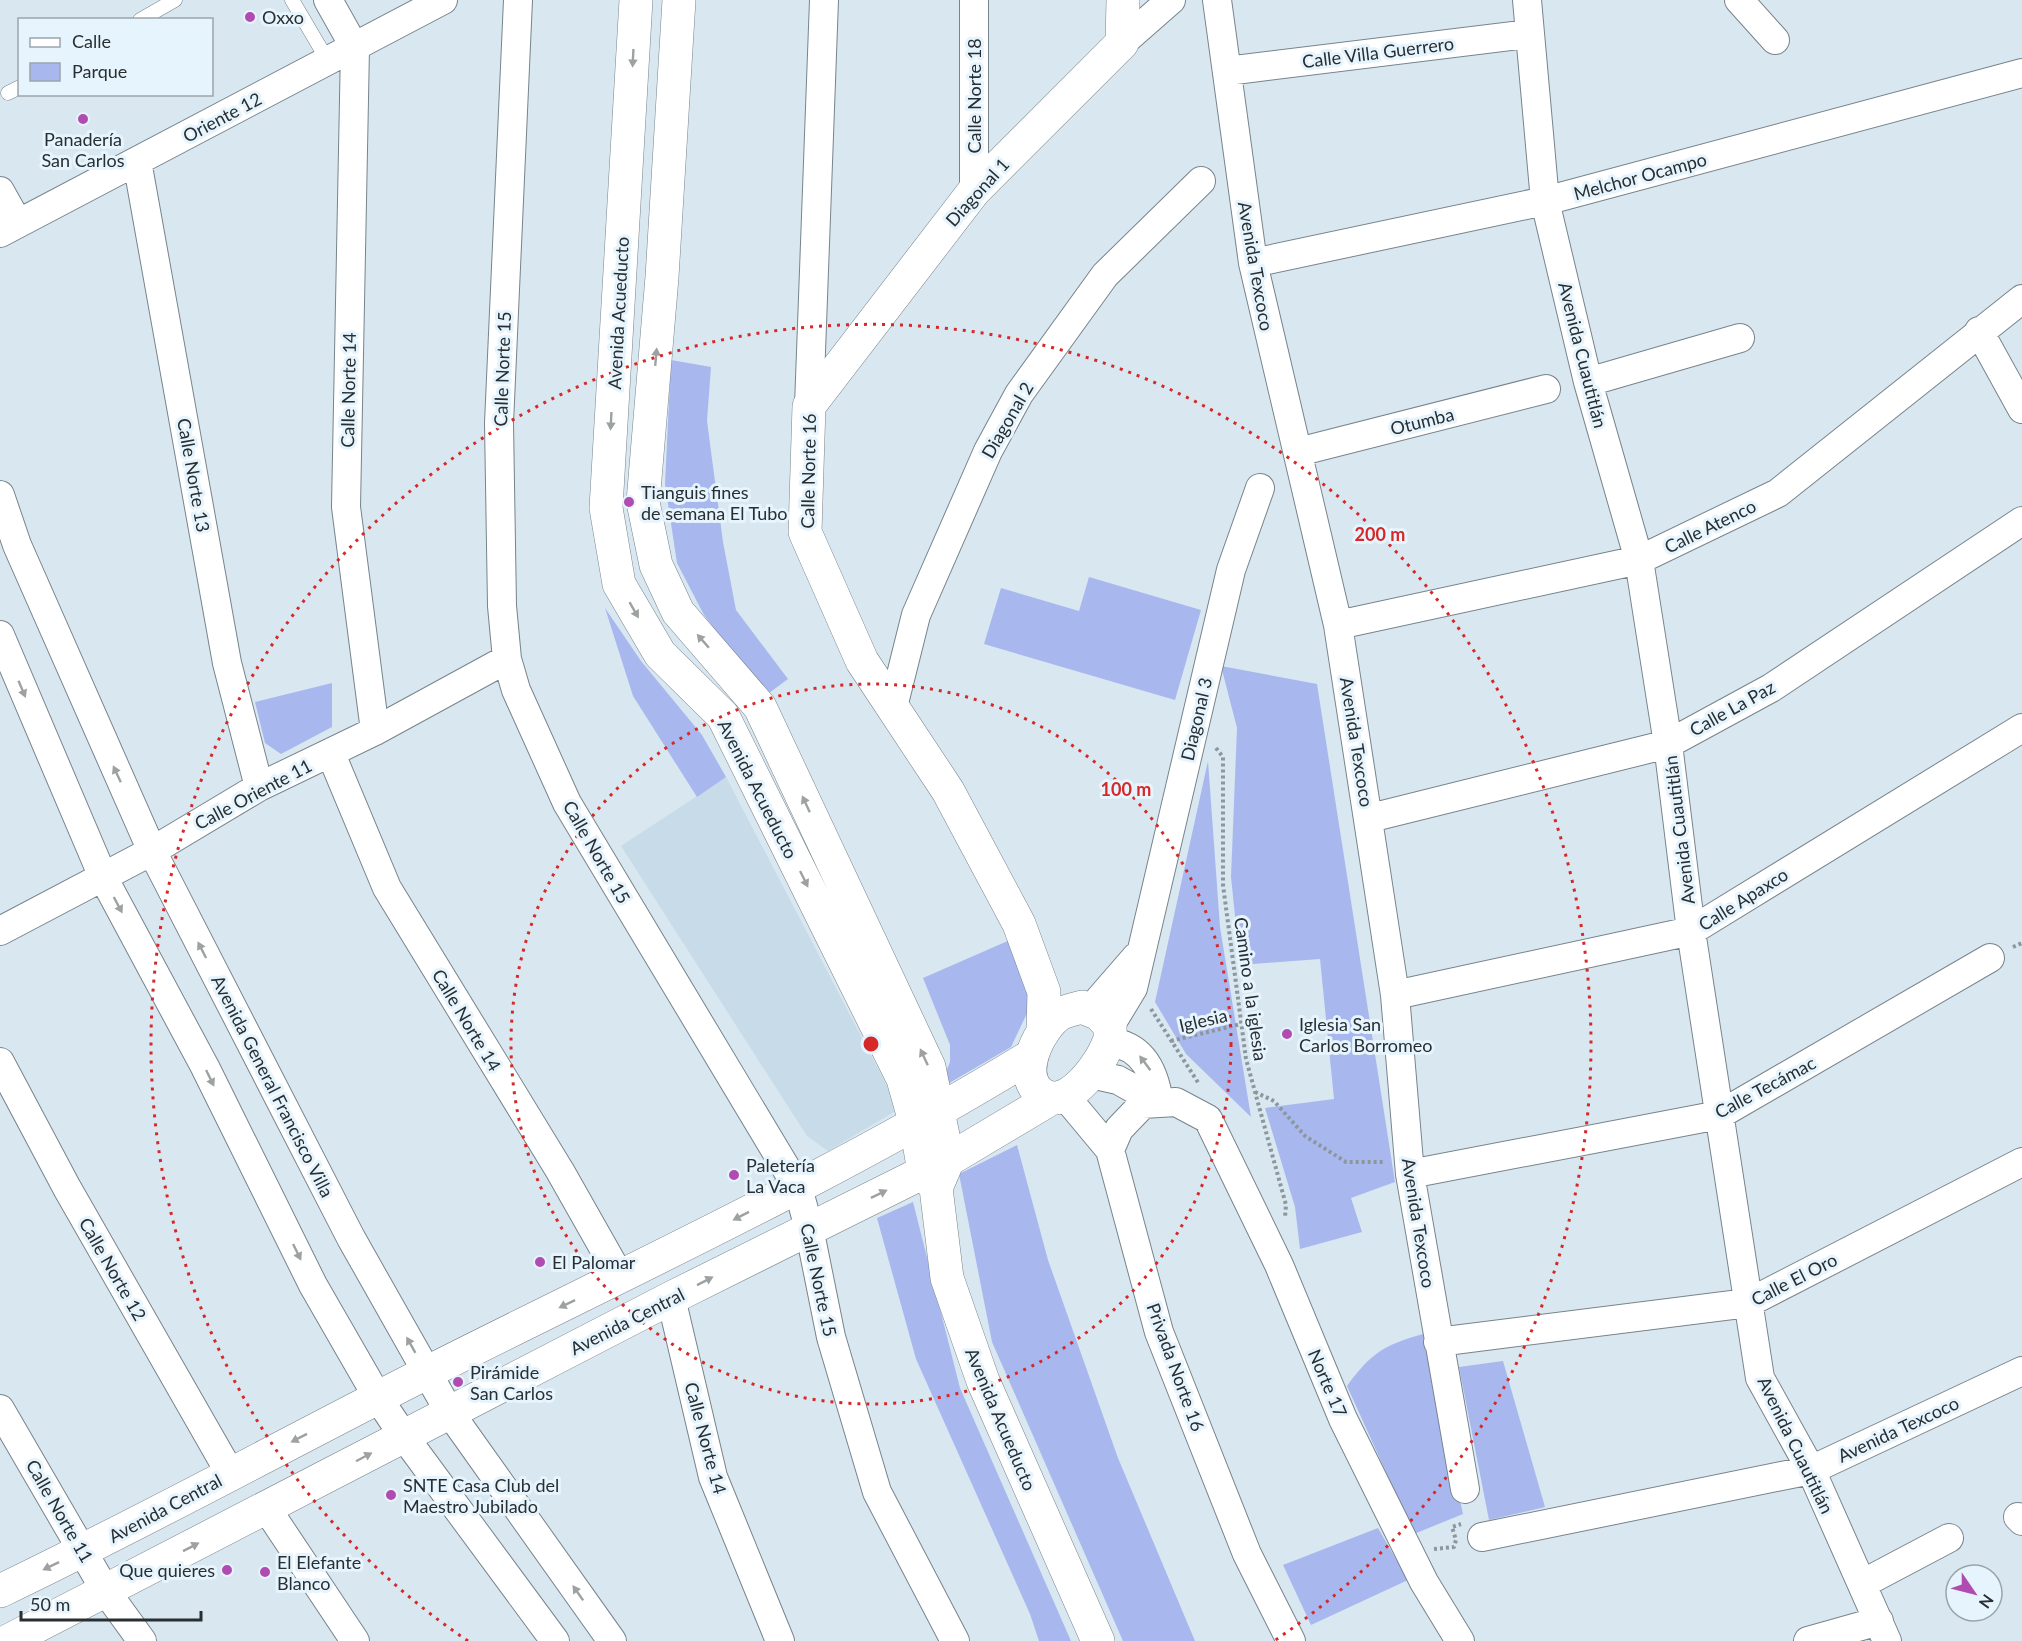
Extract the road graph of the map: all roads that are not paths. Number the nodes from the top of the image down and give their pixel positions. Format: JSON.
{"nodes":[{"id":1,"x":175,"y":0,"type":"edge"},
{"id":2,"x":292,"y":0,"type":"edge"},
{"id":3,"x":328,"y":0,"type":"edge"},
{"id":4,"x":443,"y":0,"type":"edge"},
{"id":5,"x":518,"y":0,"type":"edge"},
{"id":6,"x":636,"y":0,"type":"edge"},
{"id":7,"x":679,"y":0,"type":"edge"},
{"id":8,"x":824,"y":0,"type":"edge"},
{"id":9,"x":974,"y":0,"type":"edge"},
{"id":10,"x":1122,"y":0,"type":"edge"},
{"id":11,"x":1171,"y":0,"type":"edge"},
{"id":12,"x":1217,"y":0,"type":"edge"},
{"id":13,"x":1527,"y":0,"type":"edge"},
{"id":14,"x":1739,"y":0,"type":"edge"},
{"id":15,"x":144,"y":18,"type":"edge"},
{"id":16,"x":1528,"y":34,"type":"junction"},
{"id":17,"x":1775,"y":40,"type":"dead end"},
{"id":18,"x":1122,"y":43,"type":"junction"},
{"id":19,"x":355,"y":48,"type":"junction"},
{"id":20,"x":328,"y":61,"type":"junction"},
{"id":21,"x":1227,"y":71,"type":"junction"},
{"id":22,"x":2022,"y":73,"type":"edge"},
{"id":23,"x":137,"y":161,"type":"junction"},
{"id":24,"x":1201,"y":181,"type":"dead end"},
{"id":25,"x":0,"y":191,"type":"edge"},
{"id":26,"x":974,"y":191,"type":"junction"},
{"id":27,"x":1545,"y":201,"type":"junction"},
{"id":28,"x":9,"y":228,"type":"edge"},
{"id":29,"x":1253,"y":263,"type":"junction"},
{"id":30,"x":2022,"y":299,"type":"edge"},
{"id":31,"x":1980,"y":331,"type":"junction"},
{"id":32,"x":1740,"y":338,"type":"dead end"},
{"id":33,"x":1588,"y":382,"type":"junction"},
{"id":34,"x":1546,"y":389,"type":"dead end"},
{"id":35,"x":808,"y":406,"type":"junction"},
{"id":36,"x":2022,"y":409,"type":"edge"},
{"id":37,"x":1298,"y":452,"type":"junction"},
{"id":38,"x":1260,"y":488,"type":"dead end"},
{"id":39,"x":0,"y":495,"type":"edge"},
{"id":40,"x":2022,"y":521,"type":"edge"},
{"id":41,"x":1639,"y":560,"type":"junction"},
{"id":42,"x":1338,"y":625,"type":"junction"},
{"id":43,"x":0,"y":635,"type":"edge"},
{"id":44,"x":507,"y":659,"type":"junction"},
{"id":45,"x":893,"y":707,"type":"junction"},
{"id":46,"x":2022,"y":728,"type":"edge"},
{"id":47,"x":375,"y":731,"type":"junction"},
{"id":48,"x":1668,"y":744,"type":"junction"},
{"id":49,"x":331,"y":754,"type":"junction"},
{"id":50,"x":259,"y":788,"type":"junction"},
{"id":51,"x":1370,"y":818,"type":"junction"},
{"id":52,"x":152,"y":851,"type":"junction"},
{"id":53,"x":103,"y":877,"type":"junction"},
{"id":54,"x":1018,"y":924,"type":"junction"},
{"id":55,"x":0,"y":931,"type":"edge"},
{"id":56,"x":1691,"y":931,"type":"junction"},
{"id":57,"x":1140,"y":953,"type":"junction"},
{"id":58,"x":1990,"y":958,"type":"dead end"},
{"id":59,"x":1395,"y":995,"type":"junction"},
{"id":60,"x":1098,"y":1021,"type":"junction"},
{"id":61,"x":1037,"y":1044,"type":"junction"},
{"id":62,"x":0,"y":1062,"type":"edge"},
{"id":63,"x":1091,"y":1074,"type":"junction"},
{"id":64,"x":1058,"y":1097,"type":"junction"},
{"id":65,"x":1159,"y":1103,"type":"junction"},
{"id":66,"x":1719,"y":1115,"type":"junction"},
{"id":67,"x":926,"y":1119,"type":"junction"},
{"id":68,"x":1109,"y":1138,"type":"junction"},
{"id":69,"x":2022,"y":1162,"type":"edge"},
{"id":70,"x":936,"y":1173,"type":"junction"},
{"id":71,"x":1410,"y":1174,"type":"junction"},
{"id":72,"x":798,"y":1188,"type":"junction"},
{"id":73,"x":809,"y":1228,"type":"junction"},
{"id":74,"x":620,"y":1277,"type":"junction"},
{"id":75,"x":671,"y":1298,"type":"junction"},
{"id":76,"x":1748,"y":1303,"type":"junction"},
{"id":77,"x":1438,"y":1342,"type":"junction"},
{"id":78,"x":2022,"y":1371,"type":"edge"},
{"id":79,"x":426,"y":1373,"type":"junction"},
{"id":80,"x":378,"y":1398,"type":"junction"},
{"id":81,"x":0,"y":1409,"type":"edge"},
{"id":82,"x":450,"y":1413,"type":"junction"},
{"id":83,"x":403,"y":1435,"type":"junction"},
{"id":84,"x":1811,"y":1470,"type":"junction"},
{"id":85,"x":230,"y":1473,"type":"junction"},
{"id":86,"x":1465,"y":1489,"type":"dead end"},
{"id":87,"x":267,"y":1509,"type":"junction"},
{"id":88,"x":1482,"y":1536,"type":"road end"},
{"id":89,"x":1949,"y":1538,"type":"dead end"},
{"id":90,"x":84,"y":1551,"type":"junction"},
{"id":91,"x":1862,"y":1584,"type":"junction"},
{"id":92,"x":105,"y":1590,"type":"junction"},
{"id":93,"x":0,"y":1591,"type":"edge"},
{"id":94,"x":1883,"y":1631,"type":"edge"},
{"id":95,"x":8,"y":1641,"type":"edge"},
{"id":96,"x":142,"y":1641,"type":"edge"},
{"id":97,"x":355,"y":1641,"type":"edge"},
{"id":98,"x":555,"y":1641,"type":"edge"},
{"id":99,"x":612,"y":1641,"type":"edge"},
{"id":100,"x":780,"y":1641,"type":"edge"},
{"id":101,"x":955,"y":1641,"type":"edge"},
{"id":102,"x":1098,"y":1641,"type":"edge"},
{"id":103,"x":1291,"y":1641,"type":"edge"},
{"id":104,"x":1460,"y":1641,"type":"edge"},
{"id":105,"x":1808,"y":1641,"type":"edge"}],
"edges":[{"from":1,"to":15,"type":"lane"},
{"from":2,"to":20,"type":"lane"},
{"from":3,"to":19,"type":"street"},
{"from":4,"to":19,"type":"street","name":"Oriente 12"},
{"from":5,"to":44,"type":"street","name":"Calle Norte 15"},
{"from":6,"to":67,"type":"street","name":"Avenida Acueducto","one_way":true},
{"from":67,"to":7,"type":"street","name":"Avenida Acueducto","one_way":true},
{"from":8,"to":35,"type":"street","name":"Calle Norte 16"},
{"from":9,"to":26,"type":"street","name":"Calle Norte 18"},
{"from":10,"to":18,"type":"street"},
{"from":11,"to":18,"type":"street","name":"Diagonal 1"},
{"from":12,"to":21,"type":"street","name":"Avenida Texcoco"},
{"from":13,"to":16,"type":"street","name":"Avenida Cuautitlán"},
{"from":14,"to":17,"type":"street"},
{"from":16,"to":21,"type":"street","name":"Calle Villa Guerrero"},
{"from":16,"to":27,"type":"street","name":"Avenida Cuautitlán"},
{"from":18,"to":26,"type":"street","name":"Diagonal 1"},
{"from":19,"to":20,"type":"street","name":"Oriente 12"},
{"from":19,"to":47,"type":"street","name":"Calle Norte 14"},
{"from":20,"to":23,"type":"street","name":"Oriente 12"},
{"from":21,"to":29,"type":"street","name":"Avenida Texcoco"},
{"from":22,"to":27,"type":"street","name":"Melchor Ocampo"},
{"from":23,"to":28,"type":"street","name":"Oriente 12"},
{"from":23,"to":50,"type":"street","name":"Calle Norte 13"},
{"from":24,"to":45,"type":"street","name":"Diagonal 2"},
{"from":25,"to":28,"type":"street"},
{"from":26,"to":35,"type":"street","name":"Diagonal 1"},
{"from":27,"to":29,"type":"street","name":"Melchor Ocampo"},
{"from":27,"to":33,"type":"street","name":"Avenida Cuautitlán"},
{"from":29,"to":37,"type":"street","name":"Avenida Texcoco"},
{"from":30,"to":31,"type":"street","name":"Calle Atenco"},
{"from":31,"to":36,"type":"street"},
{"from":31,"to":41,"type":"street","name":"Calle Atenco"},
{"from":32,"to":33,"type":"street"},
{"from":33,"to":41,"type":"street","name":"Avenida Cuautitlán"},
{"from":34,"to":37,"type":"street","name":"Otumba"},
{"from":35,"to":45,"type":"street","name":"Calle Norte 16"},
{"from":37,"to":42,"type":"street","name":"Avenida Texcoco"},
{"from":38,"to":57,"type":"street","name":"Diagonal 3"},
{"from":52,"to":39,"type":"street","name":"Avenida General Francisco Villa","one_way":true},
{"from":40,"to":48,"type":"street","name":"Calle La Paz"},
{"from":41,"to":42,"type":"street","name":"Calle Atenco"},
{"from":41,"to":48,"type":"street","name":"Avenida Cuautitlán"},
{"from":42,"to":51,"type":"street","name":"Avenida Texcoco"},
{"from":43,"to":53,"type":"street","one_way":true},
{"from":44,"to":47,"type":"street","name":"Calle Oriente 11"},
{"from":44,"to":72,"type":"street","name":"Calle Norte 15"},
{"from":45,"to":54,"type":"street","name":"Calle Norte 16"},
{"from":46,"to":56,"type":"street","name":"Calle Apaxco"},
{"from":47,"to":49,"type":"street","name":"Calle Oriente 11"},
{"from":48,"to":51,"type":"street","name":"Calle La Paz"},
{"from":48,"to":56,"type":"street","name":"Avenida Cuautitlán"},
{"from":49,"to":50,"type":"street","name":"Calle Oriente 11"},
{"from":49,"to":74,"type":"street","name":"Calle Norte 14"},
{"from":50,"to":52,"type":"street","name":"Calle Oriente 11"},
{"from":51,"to":59,"type":"street","name":"Avenida Texcoco"},
{"from":52,"to":53,"type":"street","name":"Calle Oriente 11"},
{"from":79,"to":52,"type":"street","name":"Avenida General Francisco Villa","one_way":true},
{"from":53,"to":55,"type":"street","name":"Calle Oriente 11"},
{"from":53,"to":80,"type":"street","one_way":true},
{"from":54,"to":60,"type":"street","name":"Calle Norte 16"},
{"from":54,"to":61,"type":"street","name":"Calle Norte 16"},
{"from":56,"to":59,"type":"street","name":"Calle Apaxco"},
{"from":56,"to":66,"type":"street","name":"Avenida Cuautitlán"},
{"from":57,"to":60,"type":"street","name":"Diagonal 3"},
{"from":57,"to":60,"type":"street","name":"Diagonal 3"},
{"from":58,"to":66,"type":"street","name":"Calle Tecámac"},
{"from":59,"to":71,"type":"street","name":"Avenida Texcoco"},
{"from":60,"to":61,"type":"street"},
{"from":60,"to":63,"type":"street"},
{"from":65,"to":60,"type":"street","one_way":true},
{"from":61,"to":64,"type":"street"},
{"from":61,"to":67,"type":"street","name":"Avenida Central"},
{"from":62,"to":85,"type":"street","name":"Calle Norte 12"},
{"from":63,"to":64,"type":"street"},
{"from":63,"to":65,"type":"street"},
{"from":64,"to":68,"type":"street","name":"Privada Norte 16"},
{"from":64,"to":70,"type":"street","name":"Avenida Central"},
{"from":65,"to":68,"type":"street"},
{"from":65,"to":104,"type":"street","name":"Norte 17"},
{"from":66,"to":71,"type":"street","name":"Calle Tecámac"},
{"from":66,"to":76,"type":"street","name":"Avenida Cuautitlán"},
{"from":67,"to":70,"type":"street","name":"Avenida Acueducto"},
{"from":67,"to":72,"type":"street","name":"Avenida Central"},
{"from":68,"to":103,"type":"street","name":"Privada Norte 16"},
{"from":69,"to":76,"type":"street","name":"Calle El Oro"},
{"from":73,"to":70,"type":"street","name":"Avenida Central","one_way":true},
{"from":70,"to":102,"type":"street","name":"Avenida Acueducto"},
{"from":71,"to":77,"type":"street","name":"Avenida Texcoco"},
{"from":72,"to":73,"type":"street","name":"Calle Norte 15"},
{"from":72,"to":74,"type":"street","name":"Avenida Central","one_way":true},
{"from":75,"to":73,"type":"street","name":"Avenida Central","one_way":true},
{"from":73,"to":101,"type":"street","name":"Calle Norte 15"},
{"from":74,"to":79,"type":"street","name":"Avenida Central","one_way":true},
{"from":75,"to":82,"type":"street","name":"Avenida Central"},
{"from":75,"to":100,"type":"street","name":"Calle Norte 14"},
{"from":76,"to":77,"type":"street","name":"Calle El Oro"},
{"from":76,"to":84,"type":"street","name":"Avenida Cuautitlán"},
{"from":77,"to":86,"type":"street","name":"Avenida Texcoco"},
{"from":78,"to":84,"type":"street","name":"Avenida Texcoco"},
{"from":79,"to":80,"type":"street","name":"Avenida Central"},
{"from":79,"to":82,"type":"street","name":"Avenida General Francisco Villa"},
{"from":80,"to":83,"type":"street"},
{"from":80,"to":85,"type":"street","name":"Avenida Central","one_way":true},
{"from":81,"to":90,"type":"street","name":"Calle Norte 11"},
{"from":82,"to":83,"type":"street","name":"Avenida Central"},
{"from":99,"to":82,"type":"street","name":"Avenida General Francisco Villa","one_way":true},
{"from":87,"to":83,"type":"street","name":"Avenida Central","one_way":true},
{"from":83,"to":98,"type":"street"},
{"from":84,"to":88,"type":"street","name":"Avenida Texcoco"},
{"from":84,"to":91,"type":"street","name":"Avenida Cuautitlán"},
{"from":85,"to":90,"type":"street","name":"Avenida Central"},
{"from":92,"to":87,"type":"street","name":"Avenida Central","one_way":true},
{"from":87,"to":97,"type":"street"},
{"from":89,"to":91,"type":"street"},
{"from":90,"to":92,"type":"street","name":"Calle Norte 11"},
{"from":90,"to":93,"type":"street","name":"Avenida Central","one_way":true},
{"from":91,"to":94,"type":"street","name":"Avenida Cuautitlán"},
{"from":92,"to":95,"type":"street","name":"Avenida Central"},
{"from":92,"to":96,"type":"street","name":"Calle Norte 11"},
{"from":94,"to":105,"type":"street"}]}
